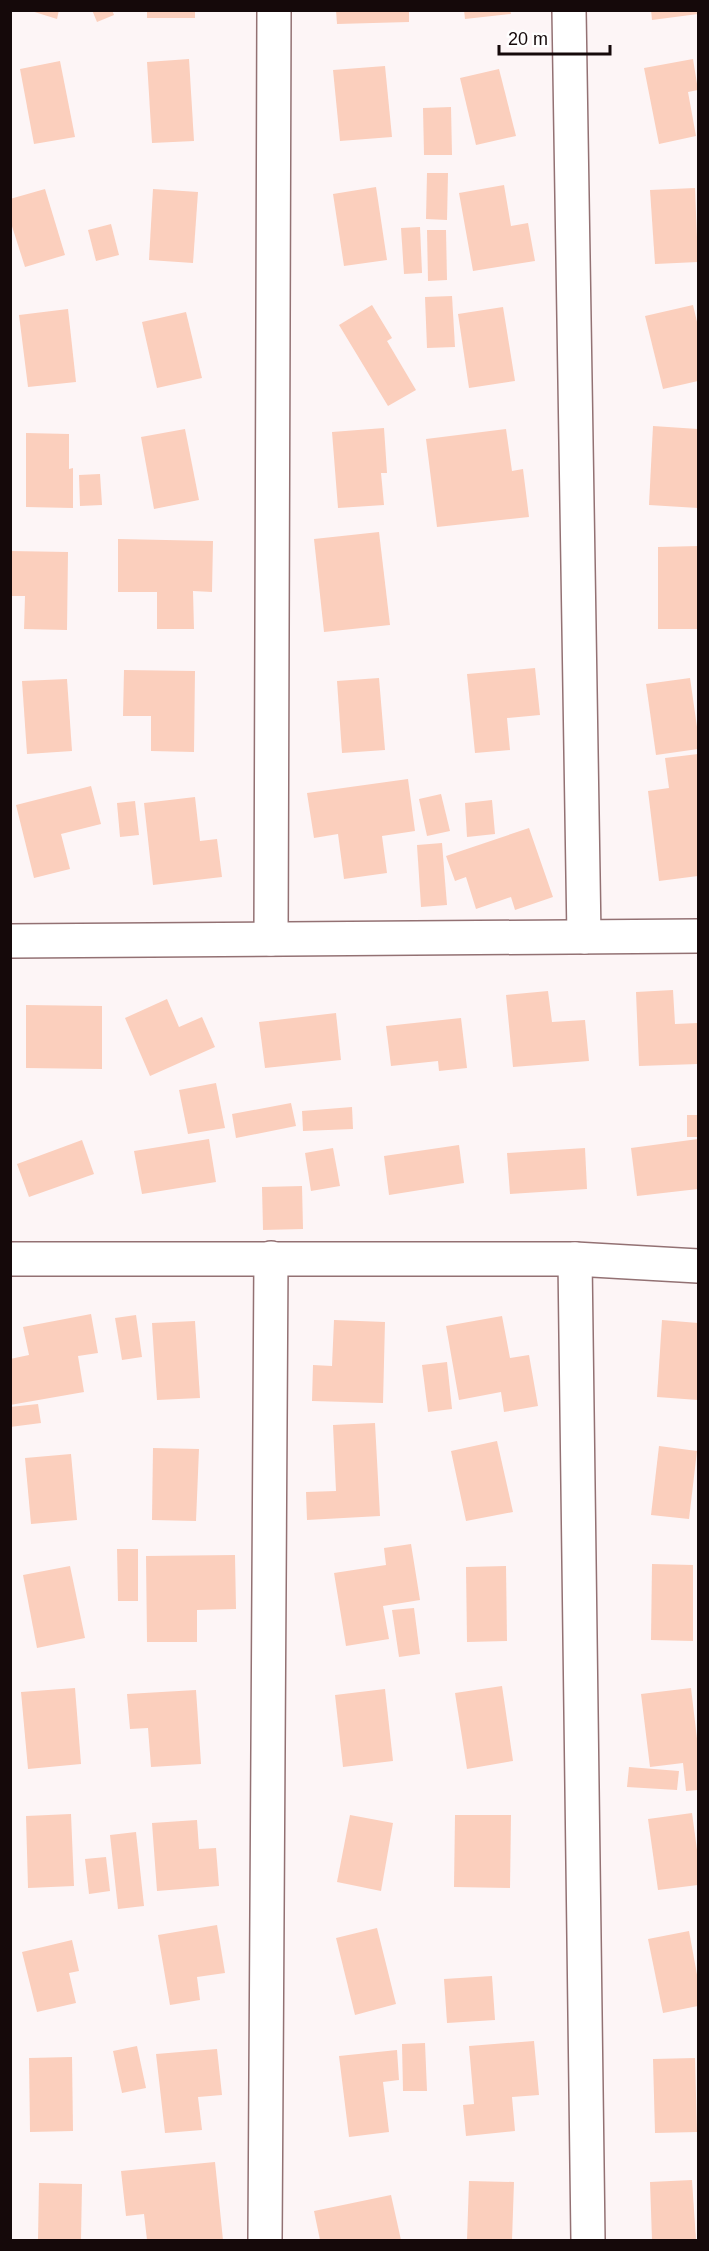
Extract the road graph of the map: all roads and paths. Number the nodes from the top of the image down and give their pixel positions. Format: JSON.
{"nodes":[{"id":1,"x":274,"y":10,"type":"edge"},
{"id":2,"x":569,"y":10,"type":"edge"},
{"id":3,"x":699,"y":936,"type":"edge"},
{"id":4,"x":584,"y":937,"type":"junction"},
{"id":5,"x":271,"y":939,"type":"junction"},
{"id":6,"x":10,"y":941,"type":"edge"},
{"id":7,"x":271,"y":1258,"type":"junction"},
{"id":8,"x":10,"y":1259,"type":"edge"},
{"id":9,"x":575,"y":1259,"type":"junction"},
{"id":10,"x":699,"y":1266,"type":"edge"},
{"id":11,"x":265,"y":2241,"type":"edge"},
{"id":12,"x":588,"y":2241,"type":"edge"}],
"edges":[{"from":1,"to":5,"type":"street"},
{"from":2,"to":4,"type":"street"},
{"from":3,"to":4,"type":"street"},
{"from":4,"to":5,"type":"street"},
{"from":5,"to":6,"type":"street"},
{"from":7,"to":8,"type":"street"},
{"from":7,"to":9,"type":"street"},
{"from":7,"to":11,"type":"street"},
{"from":9,"to":10,"type":"street"},
{"from":9,"to":12,"type":"street"}]}
